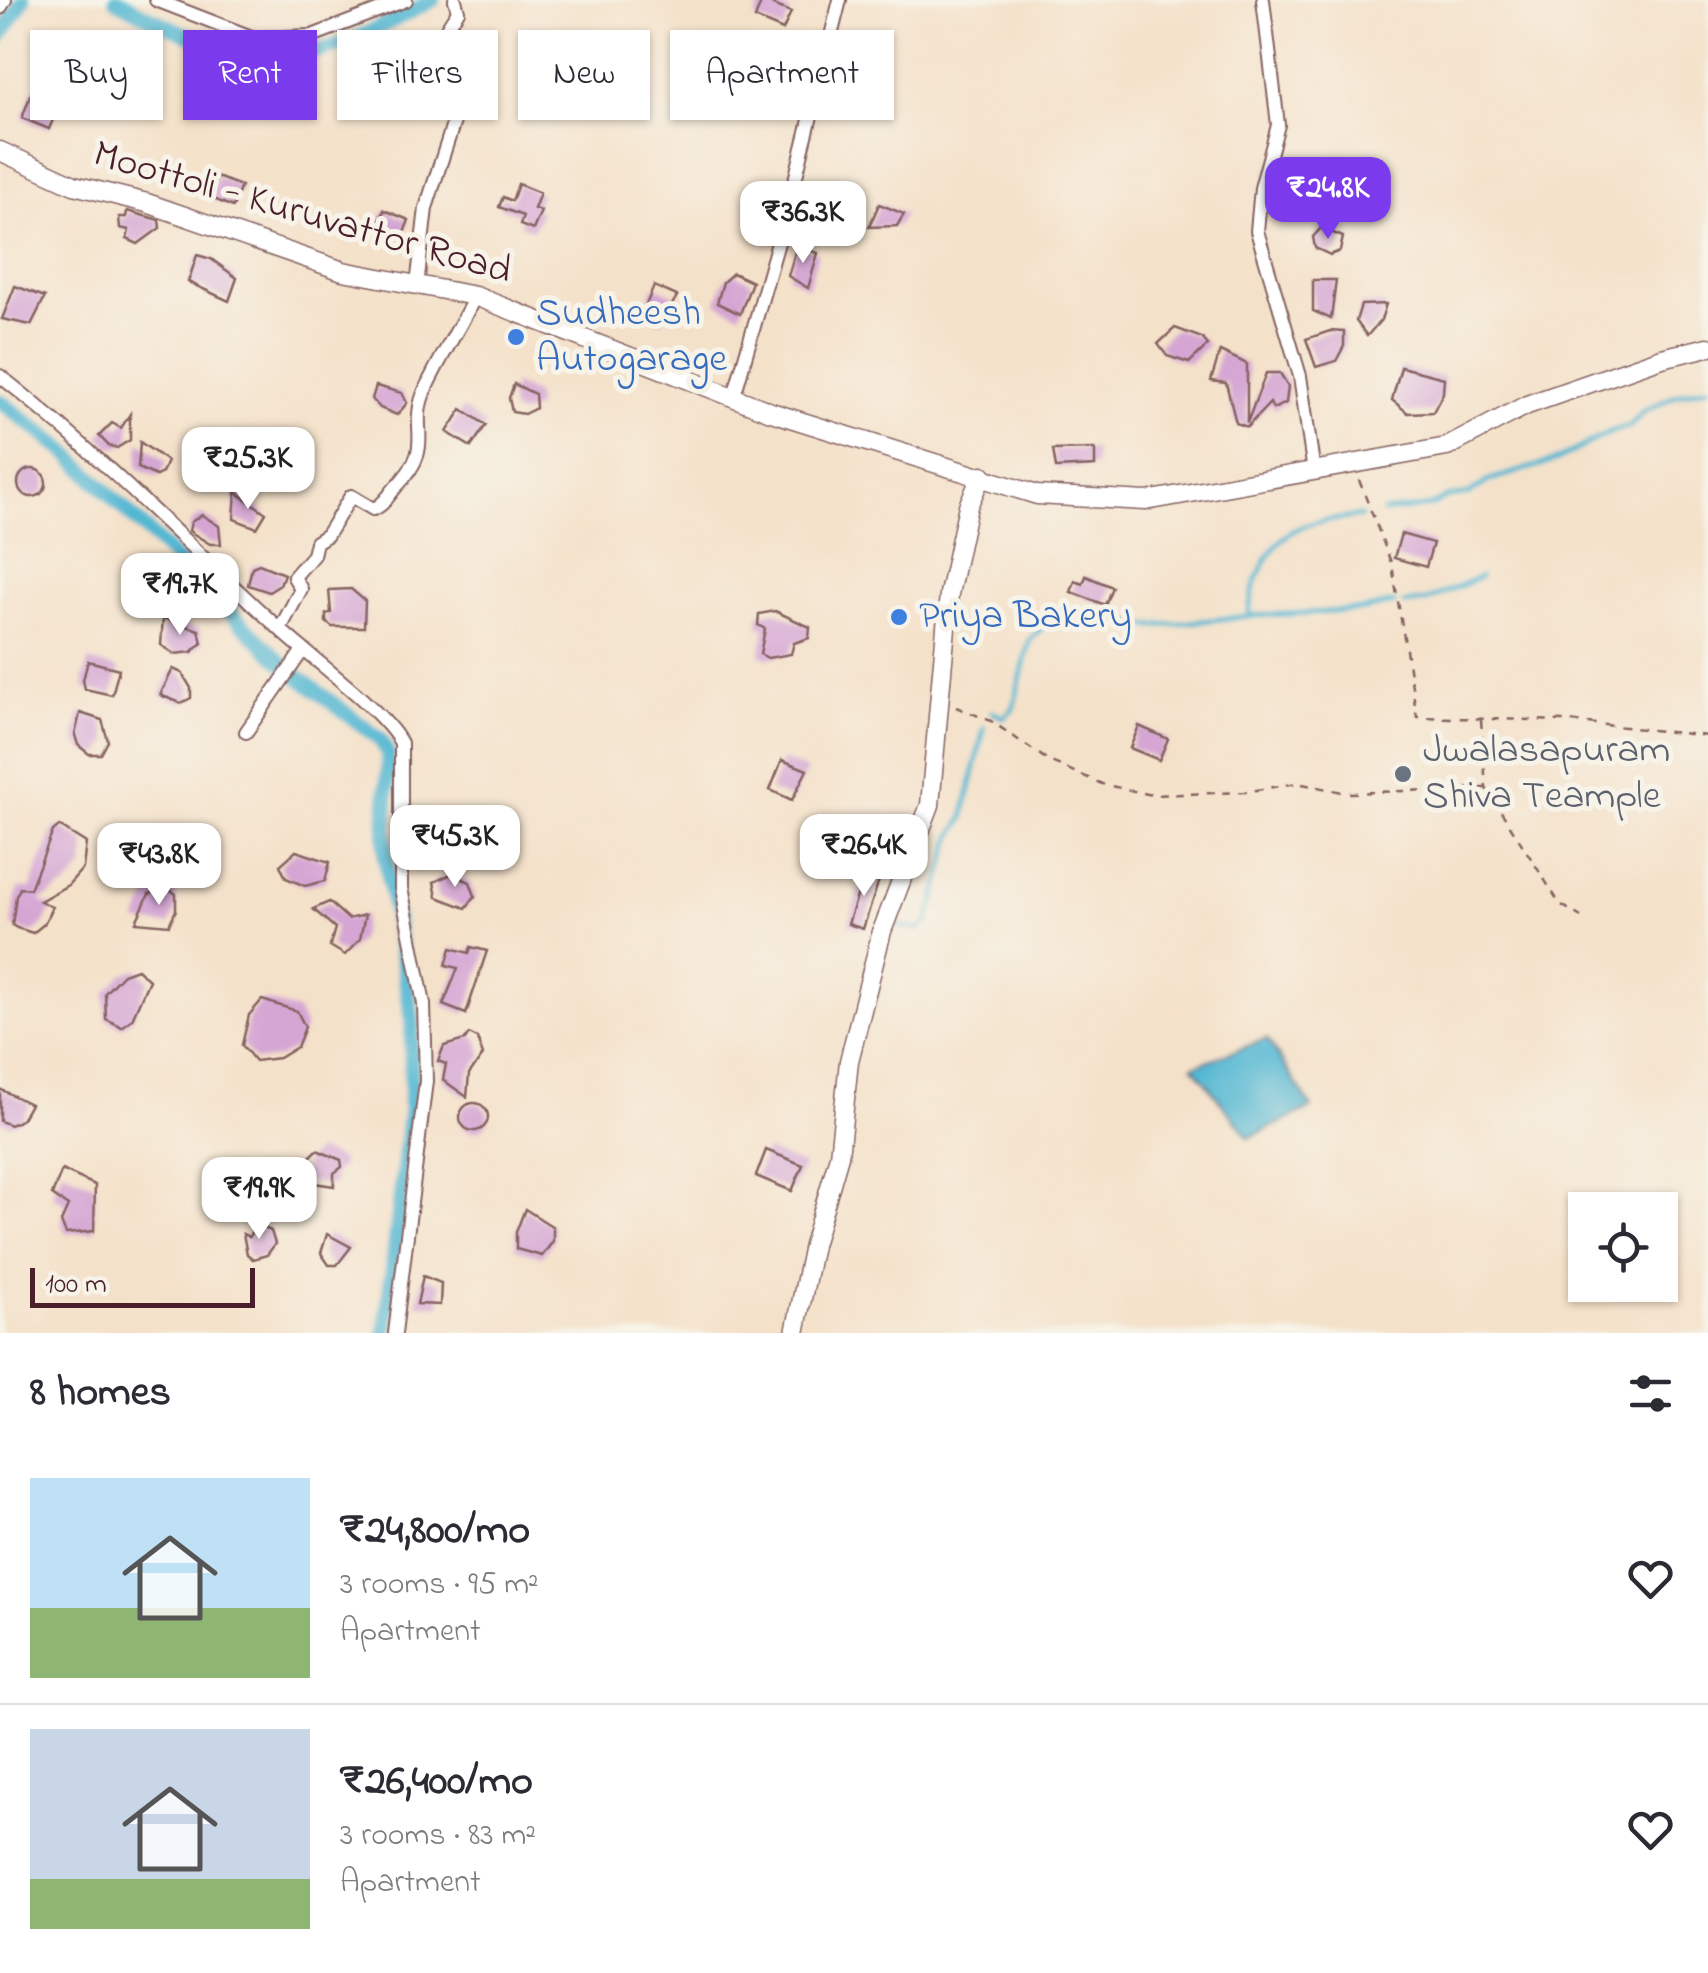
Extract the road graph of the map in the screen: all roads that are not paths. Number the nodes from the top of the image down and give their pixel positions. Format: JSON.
{"nodes":[{"id":1,"x":5,"y":0,"type":"edge"},
{"id":2,"x":156,"y":0,"type":"edge"},
{"id":3,"x":406,"y":0,"type":"edge"},
{"id":4,"x":454,"y":0,"type":"edge"},
{"id":5,"x":840,"y":0,"type":"edge"},
{"id":6,"x":1263,"y":0,"type":"edge"},
{"id":7,"x":0,"y":8,"type":"edge"},
{"id":8,"x":0,"y":151,"type":"edge"},
{"id":9,"x":417,"y":286,"type":"junction"},
{"id":10,"x":475,"y":296,"type":"junction"},
{"id":11,"x":1708,"y":347,"type":"edge"},
{"id":12,"x":0,"y":376,"type":"edge"},
{"id":13,"x":734,"y":396,"type":"junction"},
{"id":14,"x":1314,"y":472,"type":"junction"},
{"id":15,"x":982,"y":475,"type":"junction"},
{"id":16,"x":280,"y":630,"type":"junction"},
{"id":17,"x":302,"y":650,"type":"junction"},
{"id":18,"x":246,"y":732,"type":"dead end"},
{"id":19,"x":395,"y":1333,"type":"edge"},
{"id":20,"x":796,"y":1333,"type":"edge"}],
"edges":[{"from":1,"to":7,"type":"street"},
{"from":2,"to":3,"type":"street"},
{"from":4,"to":9,"type":"street"},
{"from":5,"to":13,"type":"street"},
{"from":6,"to":14,"type":"street"},
{"from":8,"to":9,"type":"main road","name":"Moottoli - Kuruvattor Road"},
{"from":9,"to":10,"type":"main road","name":"Moottoli - Kuruvattor Road"},
{"from":10,"to":13,"type":"main road","name":"Moottoli - Kuruvattor Road"},
{"from":10,"to":16,"type":"street"},
{"from":11,"to":14,"type":"main road","name":"Moottoli - Kuruvattor Road"},
{"from":12,"to":16,"type":"street"},
{"from":13,"to":15,"type":"main road","name":"Moottoli - Kuruvattor Road"},
{"from":14,"to":15,"type":"main road","name":"Moottoli - Kuruvattor Road"},
{"from":15,"to":20,"type":"main road"},
{"from":16,"to":17,"type":"street"},
{"from":17,"to":18,"type":"street"},
{"from":17,"to":19,"type":"street"}]}
